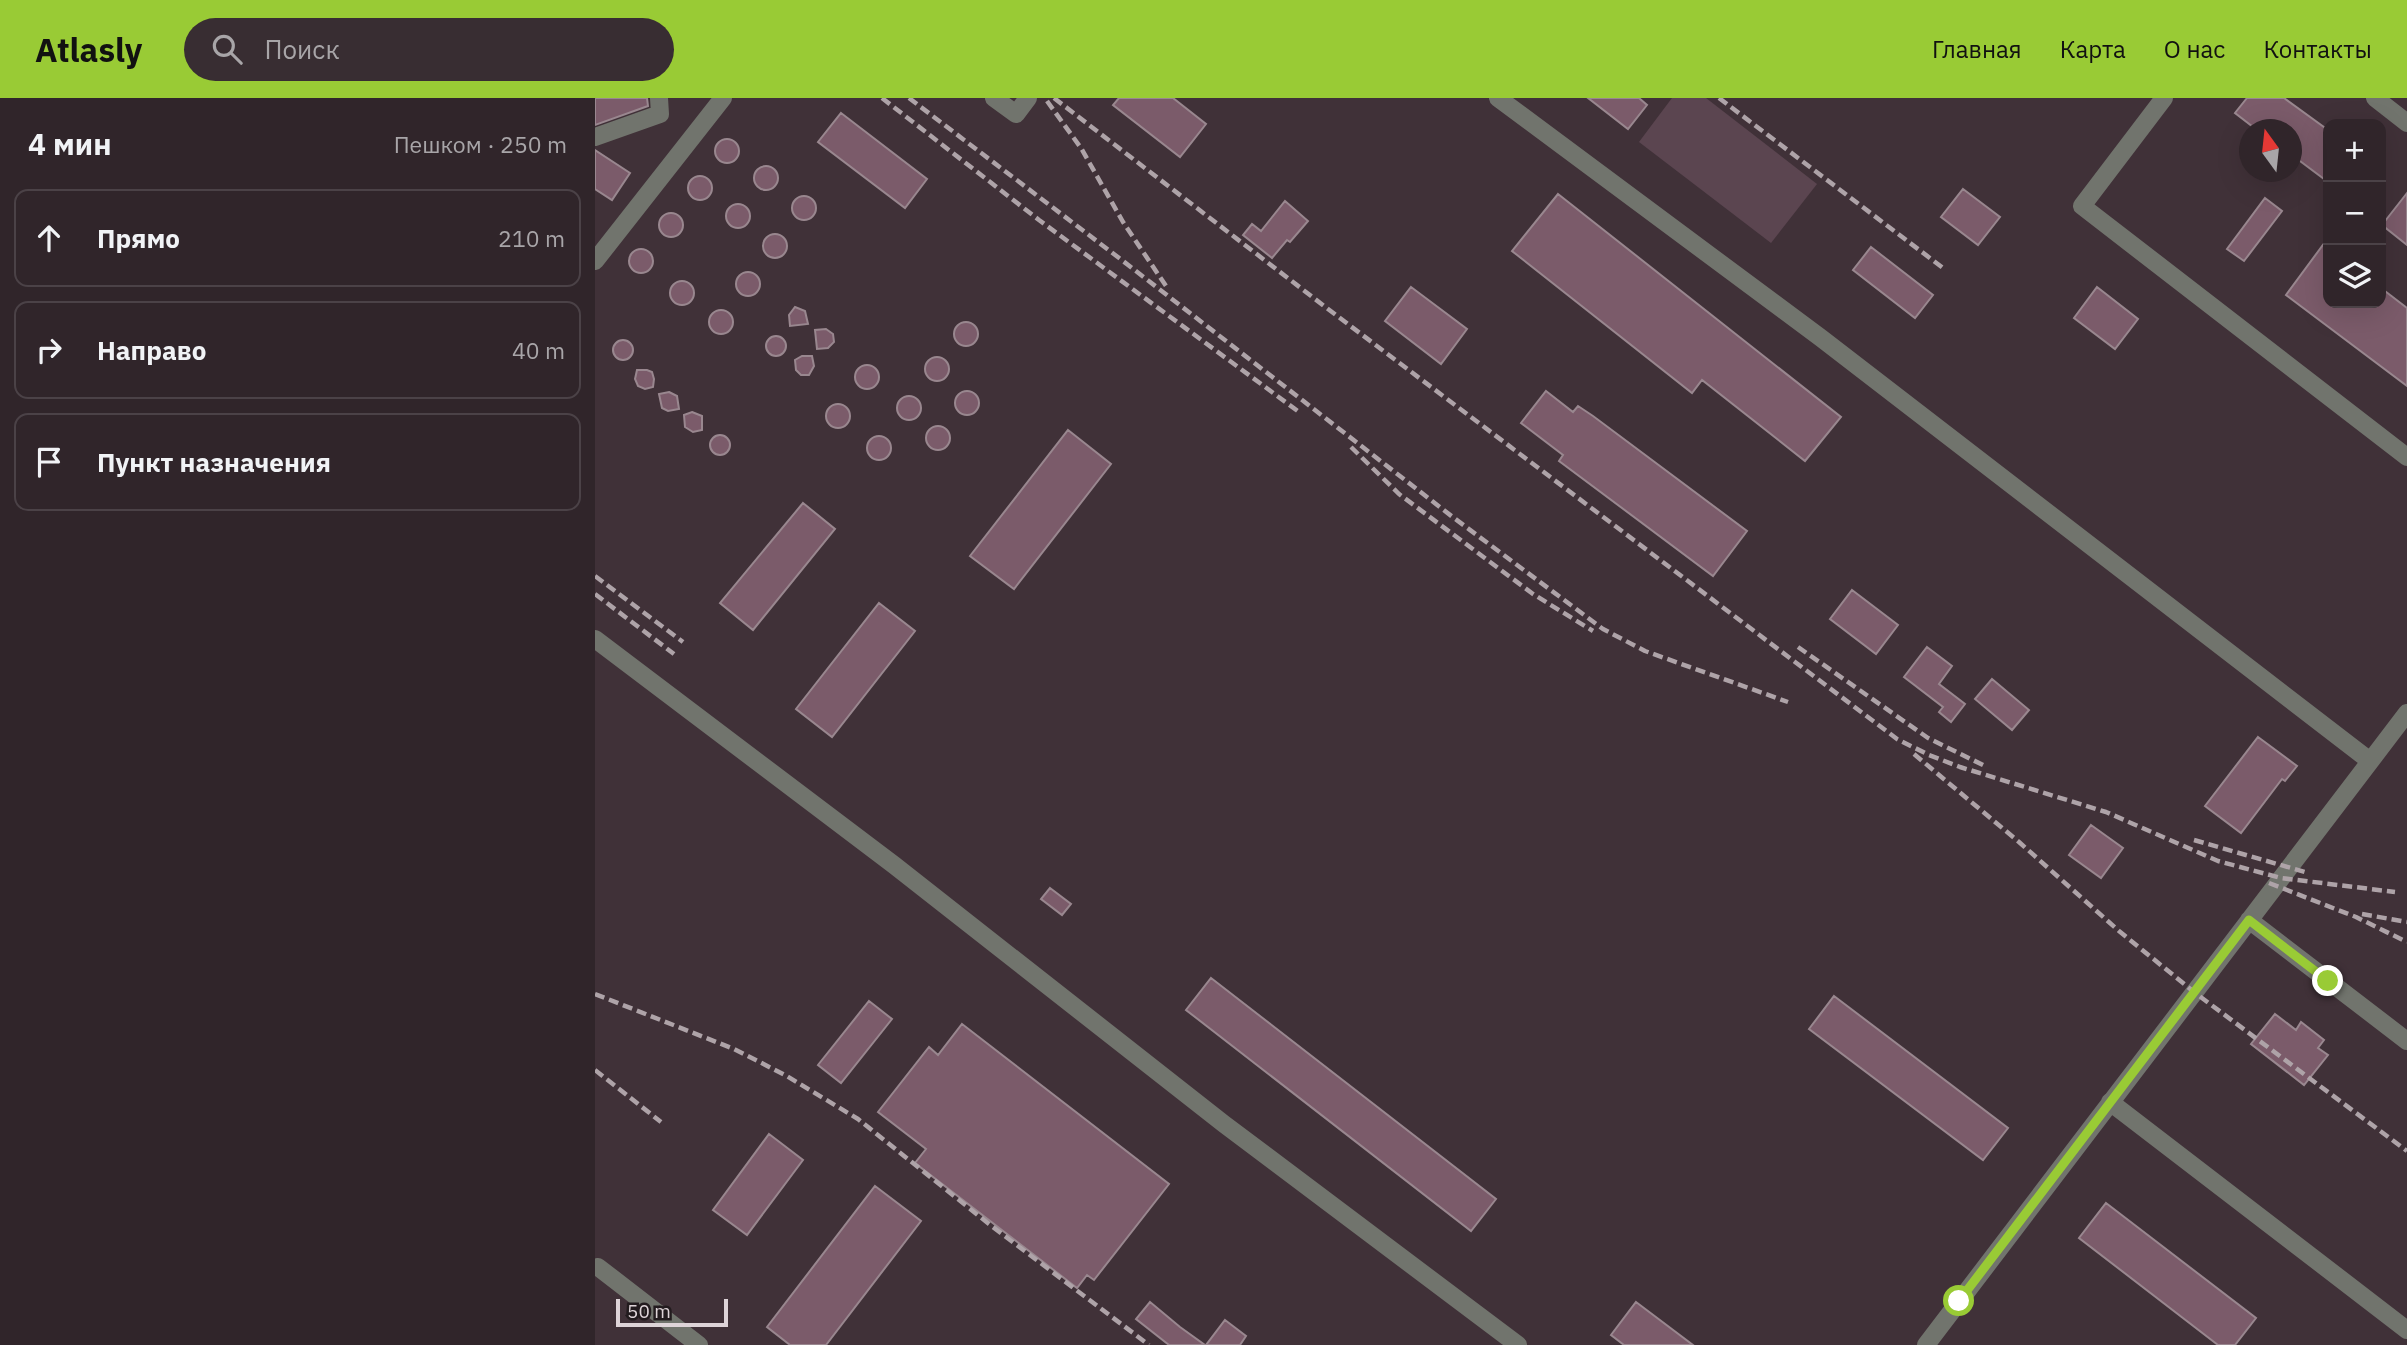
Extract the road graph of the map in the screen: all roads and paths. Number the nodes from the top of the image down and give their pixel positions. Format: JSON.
{"nodes":[{"id":1,"x":659,"y":98,"type":"edge"},
{"id":2,"x":723,"y":98,"type":"edge"},
{"id":3,"x":994,"y":98,"type":"edge"},
{"id":4,"x":1028,"y":98,"type":"edge"},
{"id":5,"x":1498,"y":98,"type":"edge"},
{"id":6,"x":2164,"y":98,"type":"edge"},
{"id":7,"x":2375,"y":98,"type":"edge"},
{"id":8,"x":2407,"y":123,"type":"edge"},
{"id":9,"x":595,"y":138,"type":"edge"},
{"id":10,"x":595,"y":261,"type":"edge"},
{"id":11,"x":2407,"y":457,"type":"edge"},
{"id":12,"x":595,"y":639,"type":"edge"},
{"id":13,"x":2407,"y":713,"type":"edge"},
{"id":14,"x":2370,"y":761,"type":"junction"},
{"id":15,"x":2249,"y":920,"type":"junction"},
{"id":16,"x":2407,"y":1041,"type":"edge"},
{"id":17,"x":2110,"y":1102,"type":"junction"},
{"id":18,"x":598,"y":1267,"type":"dead end"},
{"id":19,"x":2407,"y":1330,"type":"edge"},
{"id":20,"x":699,"y":1345,"type":"edge"},
{"id":21,"x":1518,"y":1345,"type":"edge"},
{"id":22,"x":1926,"y":1345,"type":"edge"}],
"edges":[{"from":1,"to":9,"type":"lane"},
{"from":2,"to":10,"type":"lane"},
{"from":3,"to":4,"type":"lane"},
{"from":5,"to":14,"type":"lane"},
{"from":6,"to":11,"type":"lane"},
{"from":7,"to":8,"type":"lane"},
{"from":12,"to":21,"type":"lane"},
{"from":13,"to":14,"type":"lane"},
{"from":14,"to":15,"type":"lane"},
{"from":15,"to":16,"type":"lane"},
{"from":15,"to":17,"type":"lane"},
{"from":17,"to":19,"type":"lane"},
{"from":17,"to":22,"type":"lane"},
{"from":18,"to":20,"type":"lane"}]}
